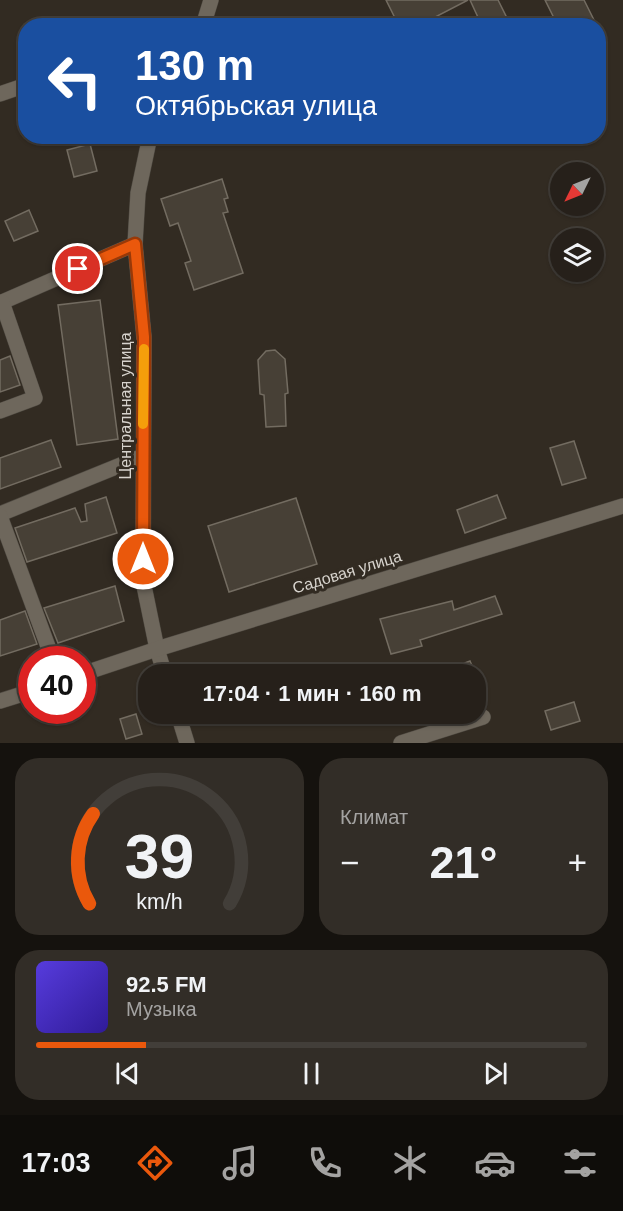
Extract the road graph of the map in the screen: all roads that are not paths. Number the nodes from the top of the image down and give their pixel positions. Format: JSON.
{"nodes":[{"id":1,"x":210,"y":0,"type":"edge"},
{"id":2,"x":205,"y":18,"type":"edge"},
{"id":3,"x":18,"y":88,"type":"edge"},
{"id":4,"x":0,"y":94,"type":"edge"},
{"id":5,"x":148,"y":144,"type":"edge"},
{"id":6,"x":135,"y":244,"type":"junction"},
{"id":7,"x":1,"y":303,"type":"edge"},
{"id":8,"x":0,"y":411,"type":"edge"},
{"id":9,"x":143,"y":456,"type":"junction"},
{"id":10,"x":623,"y":507,"type":"edge"},
{"id":11,"x":0,"y":515,"type":"edge"},
{"id":12,"x":48,"y":646,"type":"edge"},
{"id":13,"x":157,"y":649,"type":"junction"},
{"id":14,"x":162,"y":664,"type":"edge"},
{"id":15,"x":96,"y":669,"type":"edge"},
{"id":16,"x":18,"y":695,"type":"edge"},
{"id":17,"x":0,"y":701,"type":"edge"},
{"id":18,"x":181,"y":724,"type":"edge"},
{"id":19,"x":461,"y":724,"type":"edge"},
{"id":20,"x":188,"y":743,"type":"edge"},
{"id":21,"x":401,"y":743,"type":"edge"}],
"edges":[{"from":1,"to":2,"type":"street"},
{"from":3,"to":4,"type":"street"},
{"from":5,"to":6,"type":"street","name":"Центральная улица"},
{"from":6,"to":7,"type":"street"},
{"from":6,"to":9,"type":"street","name":"Центральная улица"},
{"from":7,"to":8,"type":"street"},
{"from":9,"to":11,"type":"street"},
{"from":9,"to":13,"type":"street","name":"Центральная улица"},
{"from":10,"to":13,"type":"street","name":"Садовая улица"},
{"from":11,"to":12,"type":"street"},
{"from":13,"to":14,"type":"street","name":"Центральная улица"},
{"from":13,"to":15,"type":"street","name":"Садовая улица"},
{"from":16,"to":17,"type":"street"},
{"from":18,"to":20,"type":"street"},
{"from":19,"to":21,"type":"street"}]}
